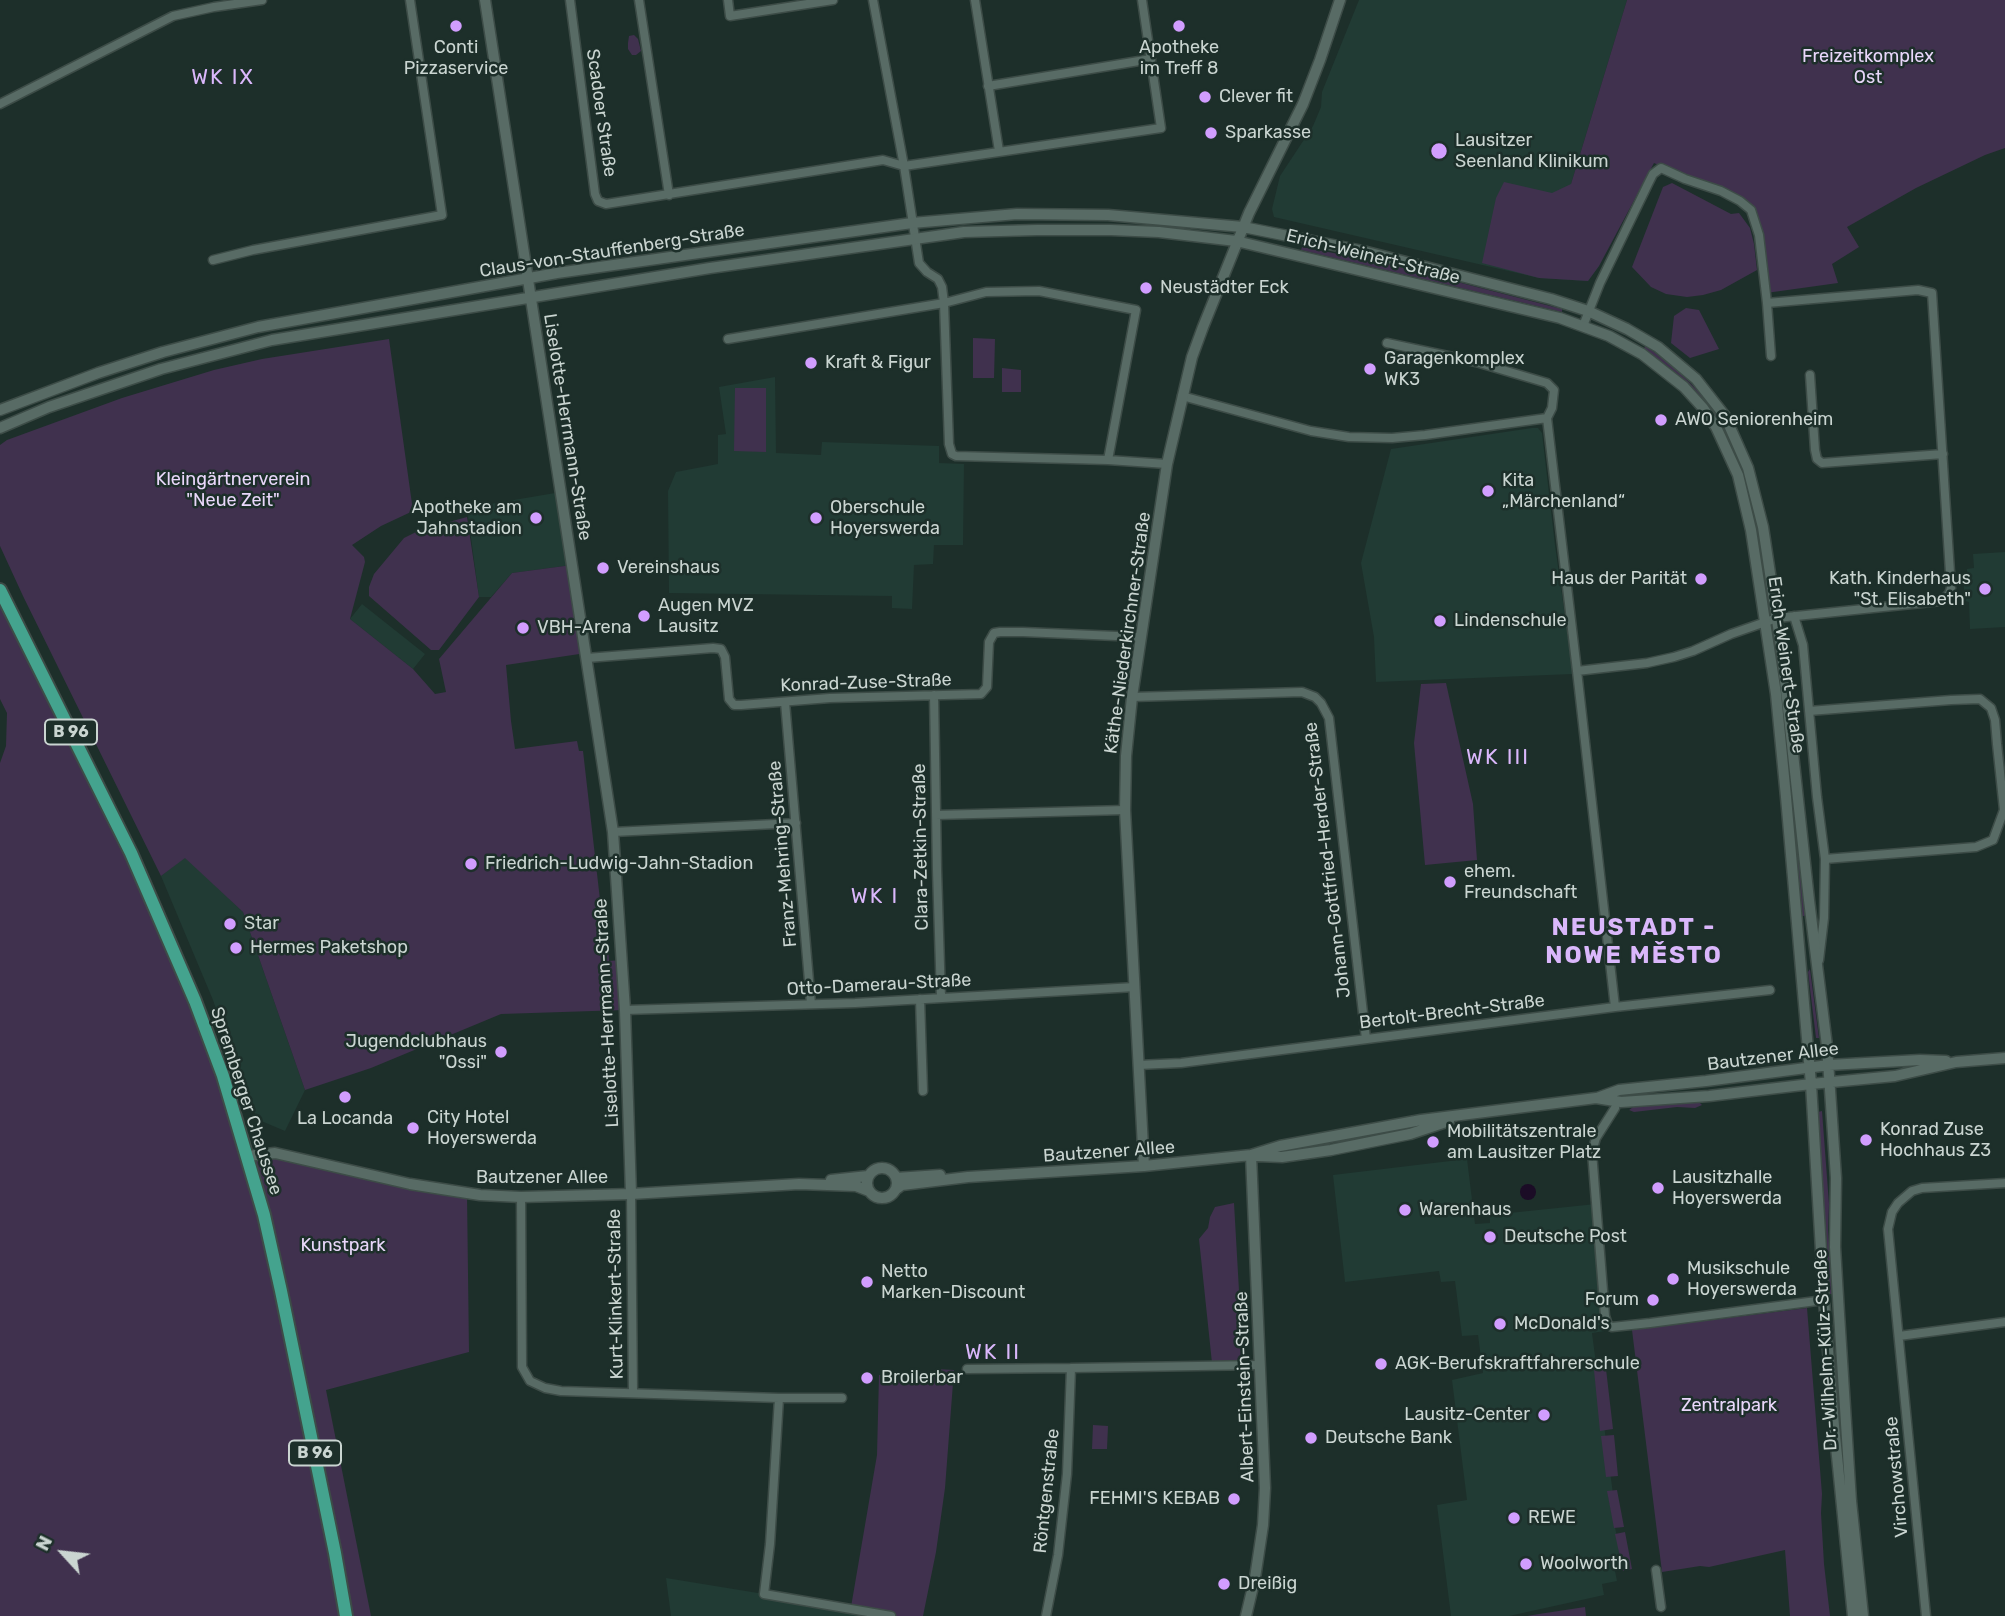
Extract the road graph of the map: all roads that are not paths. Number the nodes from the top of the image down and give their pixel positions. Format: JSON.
{"nodes":[{"id":1,"x":262,"y":0,"type":"edge"},
{"id":2,"x":410,"y":0,"type":"edge"},
{"id":3,"x":485,"y":0,"type":"edge"},
{"id":4,"x":570,"y":0,"type":"edge"},
{"id":5,"x":639,"y":0,"type":"edge"},
{"id":6,"x":728,"y":0,"type":"edge"},
{"id":7,"x":833,"y":0,"type":"edge"},
{"id":8,"x":873,"y":0,"type":"edge"},
{"id":9,"x":975,"y":0,"type":"edge"},
{"id":10,"x":1142,"y":0,"type":"edge"},
{"id":11,"x":1340,"y":0,"type":"edge"},
{"id":12,"x":213,"y":4,"type":"edge"},
{"id":13,"x":1151,"y":59,"type":"junction"},
{"id":14,"x":988,"y":86,"type":"junction"},
{"id":15,"x":0,"y":104,"type":"edge"},
{"id":16,"x":999,"y":151,"type":"junction"},
{"id":17,"x":904,"y":166,"type":"junction"},
{"id":18,"x":669,"y":195,"type":"junction"},
{"id":19,"x":912,"y":223,"type":"junction"},
{"id":20,"x":1243,"y":227,"type":"junction"},
{"id":21,"x":914,"y":238,"type":"junction"},
{"id":22,"x":1236,"y":241,"type":"junction"},
{"id":23,"x":213,"y":260,"type":"dead end"},
{"id":24,"x":528,"y":278,"type":"junction"},
{"id":25,"x":531,"y":298,"type":"junction"},
{"id":26,"x":944,"y":303,"type":"junction"},
{"id":27,"x":1767,"y":303,"type":"junction"},
{"id":28,"x":1588,"y":310,"type":"junction"},
{"id":29,"x":1583,"y":326,"type":"junction"},
{"id":30,"x":728,"y":339,"type":"dead end"},
{"id":31,"x":1387,"y":343,"type":"dead end"},
{"id":32,"x":1771,"y":356,"type":"dead end"},
{"id":33,"x":1810,"y":375,"type":"dead end"},
{"id":34,"x":1182,"y":396,"type":"junction"},
{"id":35,"x":0,"y":410,"type":"edge"},
{"id":36,"x":1547,"y":418,"type":"junction"},
{"id":37,"x":0,"y":428,"type":"edge"},
{"id":38,"x":1943,"y":454,"type":"junction"},
{"id":39,"x":1108,"y":460,"type":"junction"},
{"id":40,"x":1167,"y":464,"type":"junction"},
{"id":41,"x":0,"y":590,"type":"edge"},
{"id":42,"x":1794,"y":616,"type":"junction"},
{"id":43,"x":1777,"y":618,"type":"junction"},
{"id":44,"x":1765,"y":622,"type":"junction"},
{"id":45,"x":1140,"y":636,"type":"junction"},
{"id":46,"x":587,"y":658,"type":"junction"},
{"id":47,"x":1577,"y":671,"type":"junction"},
{"id":48,"x":934,"y":695,"type":"junction"},
{"id":49,"x":1132,"y":697,"type":"junction"},
{"id":50,"x":785,"y":702,"type":"junction"},
{"id":51,"x":1809,"y":711,"type":"junction"},
{"id":52,"x":1125,"y":810,"type":"junction"},
{"id":53,"x":936,"y":815,"type":"junction"},
{"id":54,"x":796,"y":823,"type":"junction"},
{"id":55,"x":613,"y":832,"type":"junction"},
{"id":56,"x":1825,"y":859,"type":"junction"},
{"id":57,"x":1818,"y":970,"type":"junction"},
{"id":58,"x":1135,"y":987,"type":"junction"},
{"id":59,"x":1770,"y":990,"type":"dead end"},
{"id":60,"x":941,"y":998,"type":"junction"},
{"id":61,"x":920,"y":999,"type":"junction"},
{"id":62,"x":811,"y":1004,"type":"junction"},
{"id":63,"x":1615,"y":1007,"type":"junction"},
{"id":64,"x":625,"y":1010,"type":"junction"},
{"id":65,"x":1366,"y":1039,"type":"junction"},
{"id":66,"x":2005,"y":1058,"type":"edge"},
{"id":67,"x":1956,"y":1062,"type":"junction"},
{"id":68,"x":1138,"y":1065,"type":"junction"},
{"id":69,"x":1829,"y":1065,"type":"junction"},
{"id":70,"x":1809,"y":1067,"type":"junction"},
{"id":71,"x":1830,"y":1082,"type":"junction"},
{"id":72,"x":1811,"y":1084,"type":"junction"},
{"id":73,"x":923,"y":1091,"type":"dead end"},
{"id":74,"x":1596,"y":1098,"type":"junction"},
{"id":75,"x":1615,"y":1108,"type":"dead end"},
{"id":76,"x":1251,"y":1155,"type":"junction"},
{"id":77,"x":247,"y":1156,"type":"junction"},
{"id":78,"x":1144,"y":1166,"type":"junction"},
{"id":79,"x":869,"y":1176,"type":"junction"},
{"id":80,"x":968,"y":1177,"type":"junction"},
{"id":81,"x":896,"y":1178,"type":"junction"},
{"id":82,"x":2005,"y":1183,"type":"edge"},
{"id":83,"x":799,"y":1184,"type":"junction"},
{"id":84,"x":895,"y":1190,"type":"junction"},
{"id":85,"x":869,"y":1191,"type":"junction"},
{"id":86,"x":631,"y":1194,"type":"junction"},
{"id":87,"x":521,"y":1197,"type":"junction"},
{"id":88,"x":1824,"y":1300,"type":"junction"},
{"id":89,"x":2005,"y":1322,"type":"edge"},
{"id":90,"x":1899,"y":1336,"type":"junction"},
{"id":91,"x":1260,"y":1365,"type":"junction"},
{"id":92,"x":1071,"y":1367,"type":"junction"},
{"id":93,"x":967,"y":1369,"type":"dead end"},
{"id":94,"x":634,"y":1393,"type":"junction"},
{"id":95,"x":779,"y":1398,"type":"junction"},
{"id":96,"x":842,"y":1398,"type":"dead end"},
{"id":97,"x":1656,"y":1570,"type":"dead end"},
{"id":98,"x":1661,"y":1607,"type":"dead end"},
{"id":99,"x":345,"y":1616,"type":"edge"},
{"id":100,"x":891,"y":1616,"type":"edge"},
{"id":101,"x":1045,"y":1616,"type":"edge"},
{"id":102,"x":1246,"y":1616,"type":"edge"},
{"id":103,"x":1853,"y":1616,"type":"edge"},
{"id":104,"x":1863,"y":1616,"type":"edge"},
{"id":105,"x":1926,"y":1616,"type":"edge"}],
"edges":[{"from":1,"to":12,"type":"street"},
{"from":2,"to":23,"type":"street"},
{"from":3,"to":24,"type":"street","name":"Liselotte-Herrmann-Straße"},
{"from":4,"to":18,"type":"street","name":"Scadoer Straße"},
{"from":5,"to":18,"type":"street"},
{"from":6,"to":7,"type":"street"},
{"from":8,"to":17,"type":"street"},
{"from":9,"to":14,"type":"street"},
{"from":10,"to":13,"type":"street"},
{"from":11,"to":20,"type":"street","name":"Käthe-Niederkirchner-Straße"},
{"from":12,"to":15,"type":"street"},
{"from":13,"to":14,"type":"street"},
{"from":13,"to":16,"type":"street","name":"Scadoer Straße"},
{"from":14,"to":16,"type":"street"},
{"from":16,"to":17,"type":"street","name":"Scadoer Straße"},
{"from":17,"to":18,"type":"street","name":"Scadoer Straße"},
{"from":17,"to":19,"type":"street"},
{"from":19,"to":20,"type":"street","name":"Claus-von-Stauffenberg-Straße"},
{"from":19,"to":21,"type":"street"},
{"from":19,"to":24,"type":"street","name":"Claus-von-Stauffenberg-Straße"},
{"from":20,"to":22,"type":"street","name":"Käthe-Niederkirchner-Straße"},
{"from":20,"to":28,"type":"street","name":"Erich-Weinert-Straße"},
{"from":21,"to":22,"type":"street","name":"Claus-von-Stauffenberg-Straße"},
{"from":21,"to":25,"type":"street","name":"Claus-von-Stauffenberg-Straße"},
{"from":21,"to":26,"type":"street"},
{"from":22,"to":29,"type":"street","name":"Erich-Weinert-Straße"},
{"from":22,"to":34,"type":"street","name":"Käthe-Niederkirchner-Straße"},
{"from":24,"to":25,"type":"street","name":"Liselotte-Herrmann-Straße"},
{"from":24,"to":35,"type":"street","name":"Claus-von-Stauffenberg-Straße"},
{"from":25,"to":37,"type":"street","name":"Claus-von-Stauffenberg-Straße"},
{"from":25,"to":46,"type":"street","name":"Liselotte-Herrmann-Straße"},
{"from":26,"to":30,"type":"street"},
{"from":26,"to":39,"type":"street"},
{"from":26,"to":39,"type":"street"},
{"from":27,"to":28,"type":"street"},
{"from":27,"to":32,"type":"street"},
{"from":27,"to":38,"type":"street"},
{"from":28,"to":29,"type":"street"},
{"from":28,"to":43,"type":"street","name":"Erich-Weinert-Straße"},
{"from":29,"to":44,"type":"street","name":"Erich-Weinert-Straße"},
{"from":31,"to":36,"type":"street"},
{"from":33,"to":38,"type":"street"},
{"from":34,"to":36,"type":"street"},
{"from":34,"to":40,"type":"street","name":"Käthe-Niederkirchner-Straße"},
{"from":36,"to":47,"type":"street"},
{"from":38,"to":42,"type":"street"},
{"from":39,"to":40,"type":"street"},
{"from":40,"to":45,"type":"street","name":"Käthe-Niederkirchner-Straße"},
{"from":41,"to":77,"type":"main road","name":"Spremberger Chaussee","number":"B 96"},
{"from":42,"to":43,"type":"street"},
{"from":42,"to":51,"type":"street","name":"Erich-Weinert-Straße"},
{"from":43,"to":44,"type":"street"},
{"from":43,"to":57,"type":"street","name":"Erich-Weinert-Straße"},
{"from":44,"to":47,"type":"street"},
{"from":44,"to":70,"type":"street","name":"Erich-Weinert-Straße"},
{"from":45,"to":48,"type":"street","name":"Konrad-Zuse-Straße"},
{"from":45,"to":49,"type":"street","name":"Käthe-Niederkirchner-Straße"},
{"from":46,"to":50,"type":"street","name":"Konrad-Zuse-Straße"},
{"from":46,"to":55,"type":"street","name":"Liselotte-Herrmann-Straße"},
{"from":47,"to":63,"type":"street"},
{"from":48,"to":50,"type":"street","name":"Konrad-Zuse-Straße"},
{"from":48,"to":53,"type":"street","name":"Clara-Zetkin-Straße"},
{"from":49,"to":52,"type":"street","name":"Käthe-Niederkirchner-Straße"},
{"from":49,"to":65,"type":"street","name":"Johann-Gottfried-Herder-Straße"},
{"from":50,"to":54,"type":"street","name":"Franz-Mehring-Straße"},
{"from":51,"to":56,"type":"street","name":"Erich-Weinert-Straße"},
{"from":51,"to":56,"type":"street"},
{"from":52,"to":53,"type":"street"},
{"from":52,"to":58,"type":"street","name":"Käthe-Niederkirchner-Straße"},
{"from":53,"to":60,"type":"street","name":"Clara-Zetkin-Straße"},
{"from":54,"to":55,"type":"street"},
{"from":54,"to":62,"type":"street","name":"Franz-Mehring-Straße"},
{"from":55,"to":64,"type":"street","name":"Liselotte-Herrmann-Straße"},
{"from":56,"to":57,"type":"street","name":"Erich-Weinert-Straße"},
{"from":57,"to":69,"type":"street","name":"Erich-Weinert-Straße"},
{"from":58,"to":60,"type":"street","name":"Otto-Damerau-Straße"},
{"from":58,"to":68,"type":"street","name":"Käthe-Niederkirchner-Straße"},
{"from":59,"to":63,"type":"street","name":"Bertolt-Brecht-Straße"},
{"from":60,"to":61,"type":"street","name":"Otto-Damerau-Straße"},
{"from":61,"to":62,"type":"street","name":"Otto-Damerau-Straße"},
{"from":61,"to":73,"type":"street"},
{"from":62,"to":64,"type":"street","name":"Otto-Damerau-Straße"},
{"from":63,"to":65,"type":"street","name":"Bertolt-Brecht-Straße"},
{"from":64,"to":86,"type":"street","name":"Liselotte-Herrmann-Straße"},
{"from":65,"to":68,"type":"street","name":"Bertolt-Brecht-Straße"},
{"from":66,"to":67,"type":"street","name":"Bautzener Allee"},
{"from":67,"to":69,"type":"street","name":"Bautzener Allee"},
{"from":67,"to":71,"type":"street","name":"Bautzener Allee"},
{"from":68,"to":78,"type":"street","name":"Käthe-Niederkirchner-Straße"},
{"from":69,"to":70,"type":"street","name":"Bautzener Allee"},
{"from":69,"to":71,"type":"street","name":"Erich-Weinert-Straße"},
{"from":70,"to":72,"type":"street","name":"Erich-Weinert-Straße"},
{"from":70,"to":74,"type":"street","name":"Bautzener Allee"},
{"from":71,"to":72,"type":"street","name":"Bautzener Allee"},
{"from":71,"to":104,"type":"street","name":"Dr.-Wilhelm-Külz-Straße"},
{"from":72,"to":74,"type":"street","name":"Bautzener Allee"},
{"from":72,"to":88,"type":"street","name":"Dr.-Wilhelm-Külz-Straße"},
{"from":74,"to":76,"type":"street","name":"Bautzener Allee"},
{"from":75,"to":88,"type":"street"},
{"from":76,"to":78,"type":"street","name":"Bautzener Allee"},
{"from":76,"to":91,"type":"street","name":"Albert-Einstein-Straße"},
{"from":77,"to":87,"type":"street","name":"Bautzener Allee"},
{"from":77,"to":99,"type":"main road","name":"Spremberger Chaussee","number":"B 96"},
{"from":78,"to":80,"type":"street","name":"Bautzener Allee"},
{"from":79,"to":81,"type":"street","name":"Bautzener Allee"},
{"from":79,"to":83,"type":"street","name":"Bautzener Allee"},
{"from":79,"to":85,"type":"street"},
{"from":80,"to":81,"type":"street","name":"Bautzener Allee"},
{"from":80,"to":84,"type":"street","name":"Bautzener Allee"},
{"from":81,"to":84,"type":"street"},
{"from":82,"to":90,"type":"street","name":"Virchowstraße"},
{"from":83,"to":85,"type":"street","name":"Bautzener Allee"},
{"from":83,"to":86,"type":"street","name":"Bautzener Allee"},
{"from":84,"to":85,"type":"street","name":"Bautzener Allee"},
{"from":86,"to":87,"type":"street","name":"Bautzener Allee"},
{"from":86,"to":94,"type":"street","name":"Kurt-Klinkert-Straße"},
{"from":87,"to":94,"type":"street"},
{"from":88,"to":103,"type":"street","name":"Dr.-Wilhelm-Külz-Straße"},
{"from":89,"to":90,"type":"street"},
{"from":90,"to":105,"type":"street","name":"Virchowstraße"},
{"from":91,"to":92,"type":"street"},
{"from":91,"to":102,"type":"street","name":"Albert-Einstein-Straße"},
{"from":92,"to":93,"type":"street"},
{"from":92,"to":101,"type":"street","name":"Röntgenstraße"},
{"from":94,"to":95,"type":"street"},
{"from":95,"to":96,"type":"street"},
{"from":95,"to":100,"type":"street"},
{"from":97,"to":98,"type":"street"}]}
